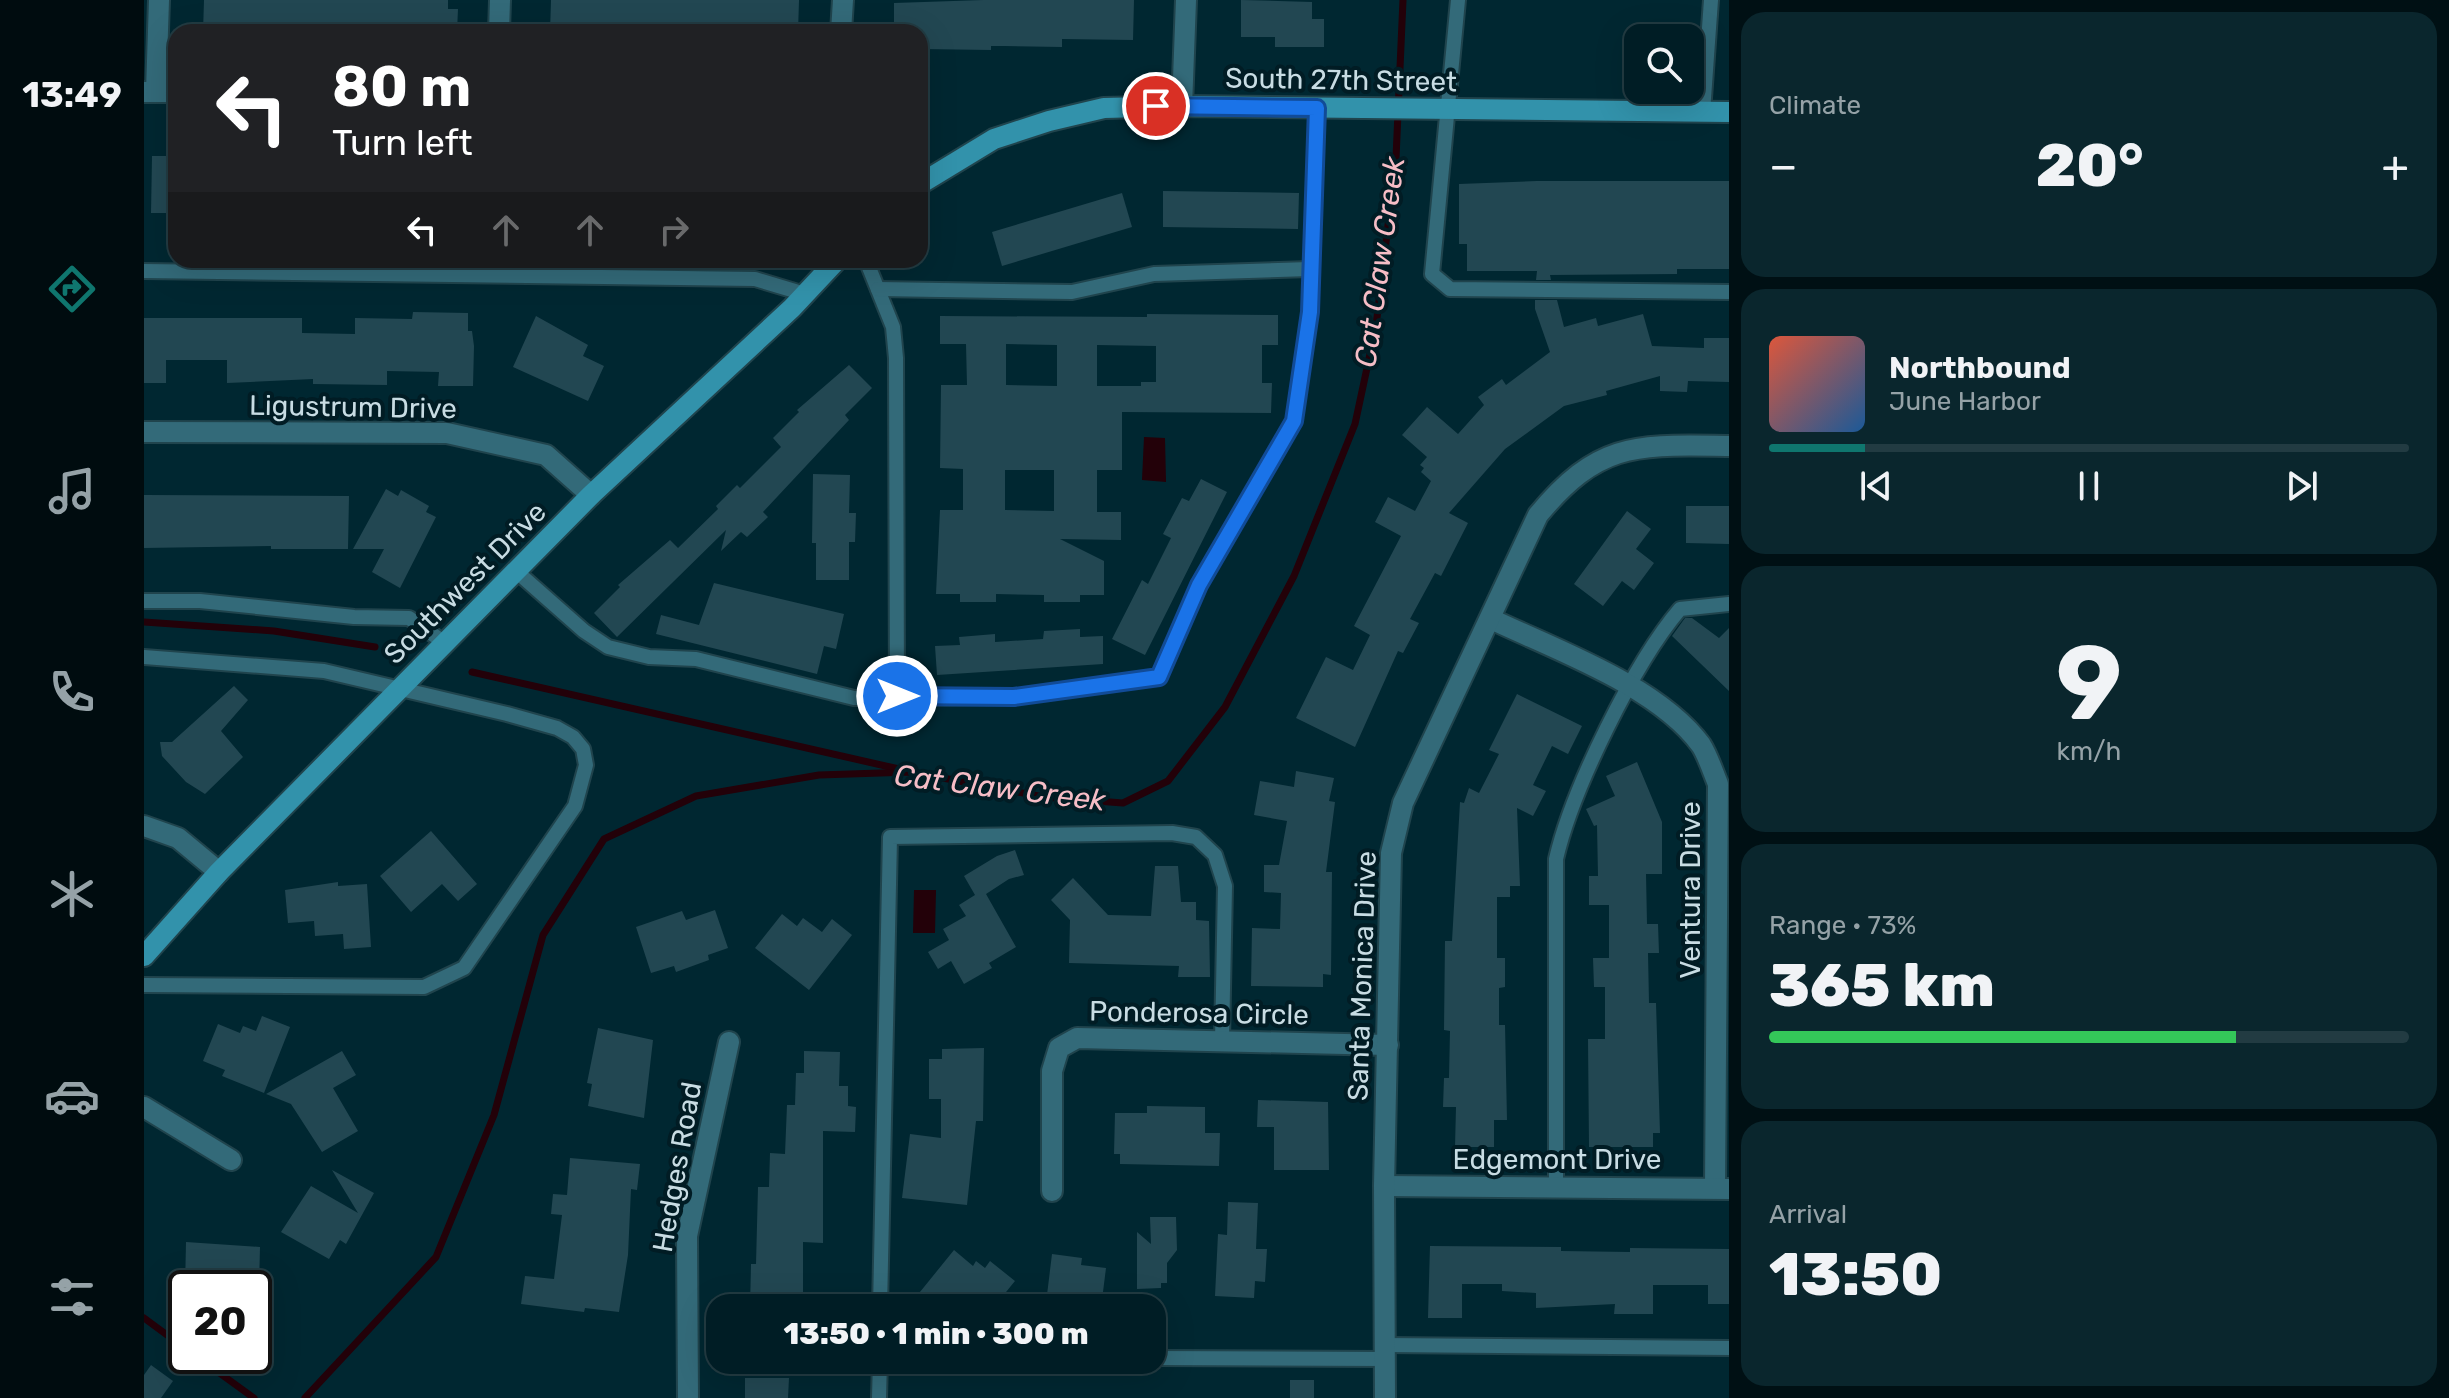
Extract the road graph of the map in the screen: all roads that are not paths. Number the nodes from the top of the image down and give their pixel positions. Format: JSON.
{"nodes":[{"id":1,"x":159,"y":0,"type":"edge"},
{"id":2,"x":500,"y":0,"type":"edge"},
{"id":3,"x":843,"y":0,"type":"edge"},
{"id":4,"x":1186,"y":0,"type":"edge"},
{"id":5,"x":1458,"y":0,"type":"edge"},
{"id":6,"x":1711,"y":0,"type":"edge"},
{"id":7,"x":499,"y":24,"type":"edge"},
{"id":8,"x":842,"y":24,"type":"edge"},
{"id":9,"x":159,"y":92,"type":"edge"},
{"id":10,"x":1182,"y":106,"type":"junction"},
{"id":11,"x":1317,"y":108,"type":"junction"},
{"id":12,"x":1447,"y":110,"type":"junction"},
{"id":13,"x":1703,"y":112,"type":"junction"},
{"id":14,"x":1729,"y":112,"type":"edge"},
{"id":15,"x":928,"y":179,"type":"edge"},
{"id":16,"x":829,"y":268,"type":"edge"},
{"id":17,"x":869,"y":268,"type":"edge"},
{"id":18,"x":1310,"y":269,"type":"junction"},
{"id":19,"x":144,"y":271,"type":"edge"},
{"id":20,"x":878,"y":289,"type":"junction"},
{"id":21,"x":1729,"y":292,"type":"edge"},
{"id":22,"x":805,"y":294,"type":"junction"},
{"id":23,"x":144,"y":432,"type":"edge"},
{"id":24,"x":1729,"y":446,"type":"edge"},
{"id":25,"x":591,"y":495,"type":"junction"},
{"id":26,"x":516,"y":571,"type":"junction"},
{"id":27,"x":144,"y":601,"type":"edge"},
{"id":28,"x":1729,"y":604,"type":"edge"},
{"id":29,"x":1491,"y":619,"type":"junction"},
{"id":30,"x":445,"y":643,"type":"junction"},
{"id":31,"x":144,"y":657,"type":"edge"},
{"id":32,"x":401,"y":688,"type":"junction"},
{"id":33,"x":1630,"y":688,"type":"junction"},
{"id":34,"x":897,"y":696,"type":"junction"},
{"id":35,"x":144,"y":826,"type":"edge"},
{"id":36,"x":219,"y":872,"type":"junction"},
{"id":37,"x":144,"y":956,"type":"edge"},
{"id":38,"x":144,"y":985,"type":"edge"},
{"id":39,"x":1222,"y":1041,"type":"junction"},
{"id":40,"x":729,"y":1042,"type":"dead end"},
{"id":41,"x":1388,"y":1045,"type":"junction"},
{"id":42,"x":144,"y":1107,"type":"edge"},
{"id":43,"x":231,"y":1160,"type":"dead end"},
{"id":44,"x":1384,"y":1186,"type":"junction"},
{"id":45,"x":1556,"y":1187,"type":"junction"},
{"id":46,"x":1722,"y":1188,"type":"edge"},
{"id":47,"x":1052,"y":1191,"type":"dead end"},
{"id":48,"x":880,"y":1294,"type":"edge"},
{"id":49,"x":1729,"y":1348,"type":"edge"},
{"id":50,"x":1385,"y":1352,"type":"junction"},
{"id":51,"x":1166,"y":1358,"type":"edge"},
{"id":52,"x":880,"y":1374,"type":"edge"},
{"id":53,"x":688,"y":1398,"type":"edge"},
{"id":54,"x":879,"y":1398,"type":"edge"},
{"id":55,"x":1385,"y":1398,"type":"edge"}],
"edges":[{"from":1,"to":9,"type":"street"},
{"from":2,"to":7,"type":"street"},
{"from":3,"to":8,"type":"street"},
{"from":4,"to":10,"type":"street"},
{"from":5,"to":12,"type":"lane"},
{"from":6,"to":13,"type":"lane"},
{"from":10,"to":11,"type":"main road","name":"South 27th Street"},
{"from":10,"to":15,"type":"main road","name":"South 27th Street"},
{"from":11,"to":12,"type":"main road","name":"South 27th Street"},
{"from":11,"to":18,"type":"lane"},
{"from":12,"to":13,"type":"main road","name":"South 27th Street"},
{"from":12,"to":21,"type":"lane"},
{"from":13,"to":14,"type":"main road","name":"South 27th Street"},
{"from":16,"to":22,"type":"main road","name":"Southwest Drive"},
{"from":17,"to":20,"type":"lane"},
{"from":18,"to":20,"type":"lane"},
{"from":18,"to":34,"type":"lane"},
{"from":19,"to":22,"type":"lane"},
{"from":20,"to":34,"type":"lane"},
{"from":22,"to":25,"type":"main road","name":"Southwest Drive"},
{"from":23,"to":25,"type":"street","name":"Ligustrum Drive"},
{"from":24,"to":29,"type":"street","name":"Santa Monica Drive"},
{"from":25,"to":26,"type":"main road","name":"Southwest Drive"},
{"from":26,"to":30,"type":"main road","name":"Southwest Drive"},
{"from":26,"to":34,"type":"lane"},
{"from":27,"to":30,"type":"lane"},
{"from":28,"to":33,"type":"lane"},
{"from":29,"to":33,"type":"street","name":"Ventura Drive"},
{"from":29,"to":41,"type":"street","name":"Santa Monica Drive"},
{"from":30,"to":32,"type":"main road","name":"Southwest Drive"},
{"from":31,"to":32,"type":"lane"},
{"from":32,"to":36,"type":"main road","name":"Southwest Drive"},
{"from":32,"to":38,"type":"lane"},
{"from":33,"to":45,"type":"lane"},
{"from":33,"to":46,"type":"street","name":"Ventura Drive"},
{"from":35,"to":36,"type":"street"},
{"from":36,"to":37,"type":"main road","name":"Southwest Drive"},
{"from":39,"to":41,"type":"street","name":"Ponderosa Circle"},
{"from":39,"to":47,"type":"street","name":"Ponderosa Circle"},
{"from":39,"to":48,"type":"lane"},
{"from":40,"to":53,"type":"street","name":"Hedges Road"},
{"from":41,"to":44,"type":"street","name":"Santa Monica Drive"},
{"from":42,"to":43,"type":"street"},
{"from":44,"to":45,"type":"street","name":"Edgemont Drive"},
{"from":44,"to":50,"type":"street","name":"Santa Monica Drive"},
{"from":45,"to":46,"type":"street","name":"Edgemont Drive"},
{"from":49,"to":50,"type":"lane"},
{"from":50,"to":51,"type":"lane"},
{"from":50,"to":55,"type":"street","name":"Santa Monica Drive"},
{"from":52,"to":54,"type":"lane"}]}
